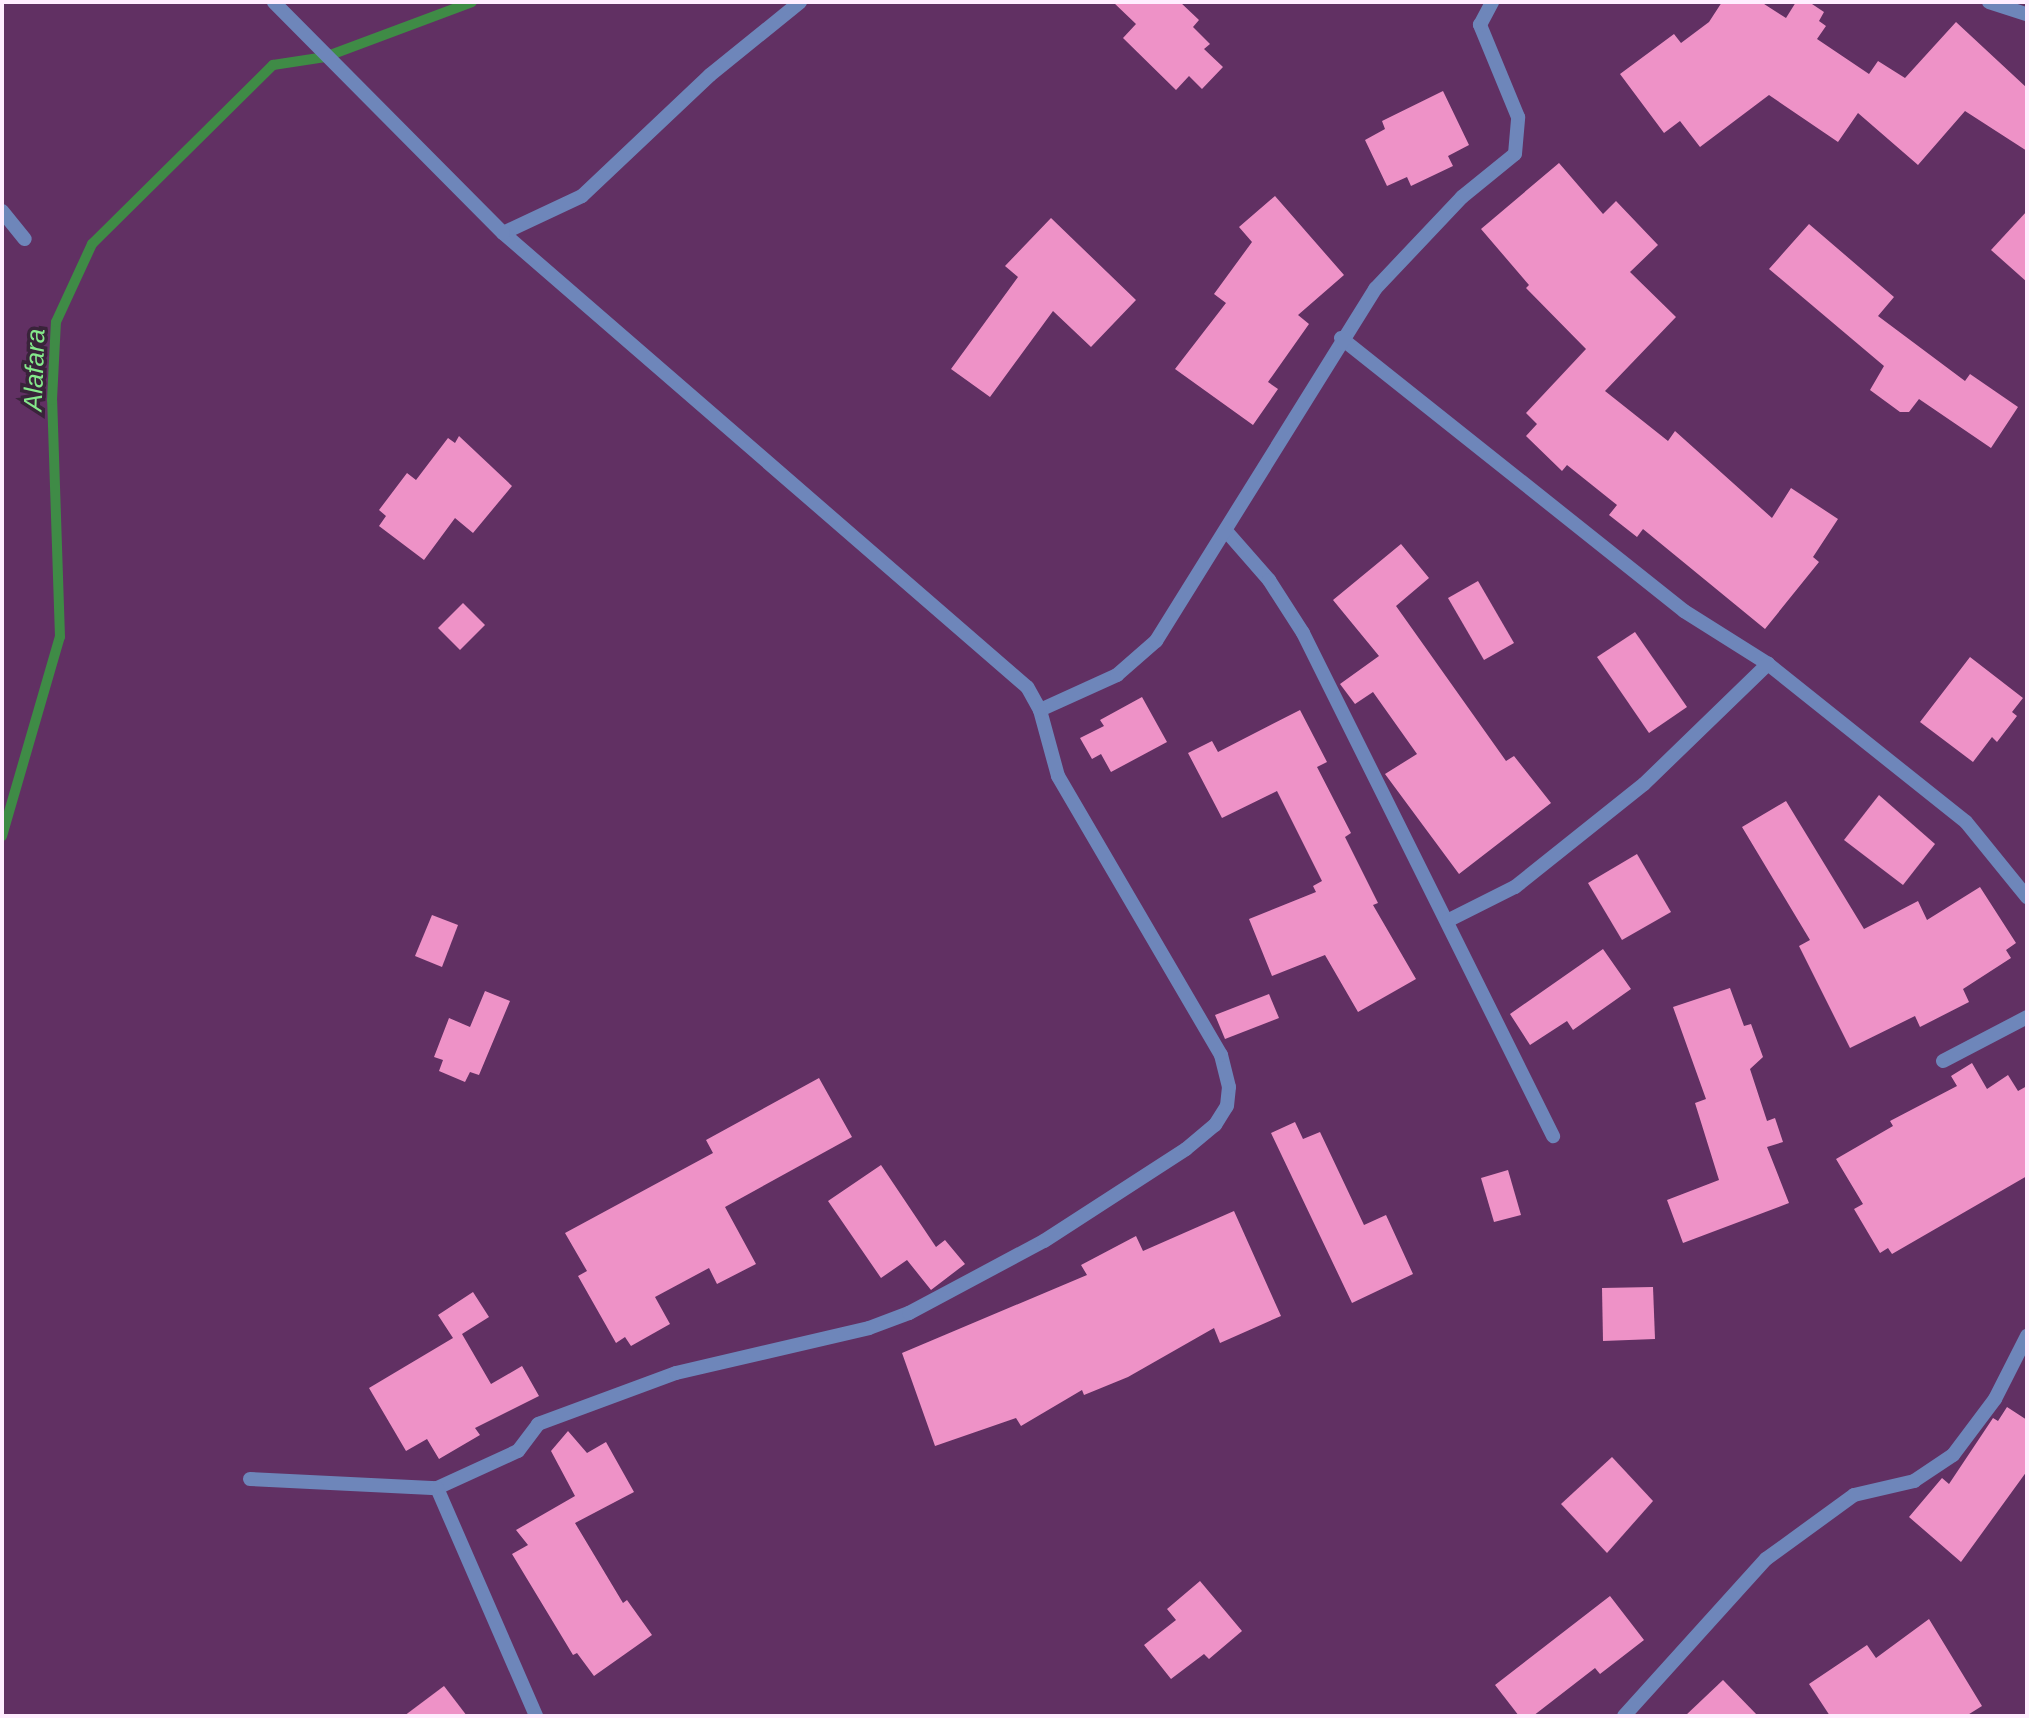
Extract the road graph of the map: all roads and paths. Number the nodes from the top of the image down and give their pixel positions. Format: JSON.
{"nodes":[{"id":1,"x":274,"y":2,"type":"edge"},
{"id":2,"x":800,"y":2,"type":"edge"},
{"id":3,"x":1492,"y":2,"type":"edge"},
{"id":4,"x":1989,"y":2,"type":"edge"},
{"id":5,"x":2027,"y":14,"type":"edge"},
{"id":6,"x":2,"y":211,"type":"edge"},
{"id":7,"x":503,"y":233,"type":"junction"},
{"id":8,"x":25,"y":239,"type":"dead end"},
{"id":9,"x":1341,"y":338,"type":"junction"},
{"id":10,"x":1227,"y":532,"type":"junction"},
{"id":11,"x":1768,"y":664,"type":"junction"},
{"id":12,"x":1040,"y":710,"type":"junction"},
{"id":13,"x":2027,"y":897,"type":"edge"},
{"id":14,"x":1449,"y":920,"type":"junction"},
{"id":15,"x":2027,"y":1017,"type":"edge"},
{"id":16,"x":1942,"y":1061,"type":"dead end"},
{"id":17,"x":1553,"y":1136,"type":"dead end"},
{"id":18,"x":2027,"y":1336,"type":"edge"},
{"id":19,"x":250,"y":1479,"type":"dead end"},
{"id":20,"x":437,"y":1488,"type":"junction"},
{"id":21,"x":536,"y":1716,"type":"edge"},
{"id":22,"x":1624,"y":1716,"type":"edge"}],
"edges":[{"from":1,"to":7,"type":"street"},
{"from":2,"to":7,"type":"street"},
{"from":3,"to":9,"type":"street"},
{"from":4,"to":5,"type":"street"},
{"from":6,"to":8,"type":"street"},
{"from":7,"to":12,"type":"street"},
{"from":9,"to":10,"type":"street"},
{"from":9,"to":11,"type":"street"},
{"from":10,"to":12,"type":"street"},
{"from":10,"to":14,"type":"street"},
{"from":11,"to":13,"type":"street"},
{"from":11,"to":14,"type":"street"},
{"from":12,"to":20,"type":"street"},
{"from":14,"to":17,"type":"street"},
{"from":15,"to":16,"type":"street"},
{"from":18,"to":22,"type":"street"},
{"from":19,"to":20,"type":"street"},
{"from":20,"to":21,"type":"street"}]}
